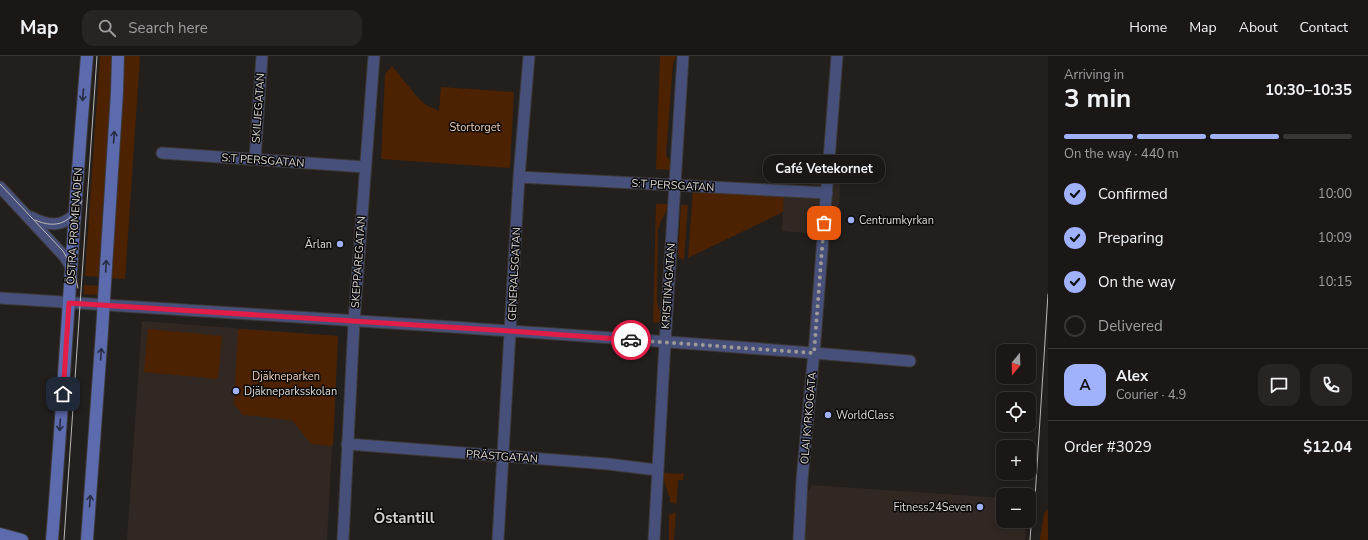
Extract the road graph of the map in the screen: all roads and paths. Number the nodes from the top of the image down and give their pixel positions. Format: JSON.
{"nodes":[{"id":1,"x":87,"y":56,"type":"edge"},
{"id":2,"x":118,"y":56,"type":"edge"},
{"id":3,"x":262,"y":56,"type":"edge"},
{"id":4,"x":374,"y":56,"type":"edge"},
{"id":5,"x":529,"y":56,"type":"edge"},
{"id":6,"x":683,"y":56,"type":"edge"},
{"id":7,"x":837,"y":56,"type":"edge"},
{"id":8,"x":162,"y":153,"type":"dead end"},
{"id":9,"x":255,"y":159,"type":"junction"},
{"id":10,"x":365,"y":167,"type":"junction"},
{"id":11,"x":520,"y":177,"type":"junction"},
{"id":12,"x":675,"y":184,"type":"junction"},
{"id":13,"x":0,"y":187,"type":"edge"},
{"id":14,"x":827,"y":193,"type":"junction"},
{"id":15,"x":74,"y":215,"type":"junction"},
{"id":16,"x":27,"y":216,"type":"junction"},
{"id":17,"x":70,"y":265,"type":"junction"},
{"id":18,"x":0,"y":298,"type":"edge"},
{"id":19,"x":69,"y":303,"type":"junction"},
{"id":20,"x":104,"y":305,"type":"junction"},
{"id":21,"x":354,"y":322,"type":"junction"},
{"id":22,"x":510,"y":331,"type":"junction"},
{"id":23,"x":664,"y":343,"type":"junction"},
{"id":24,"x":814,"y":353,"type":"junction"},
{"id":25,"x":910,"y":362,"type":"dead end"},
{"id":26,"x":347,"y":444,"type":"junction"},
{"id":27,"x":502,"y":456,"type":"junction"},
{"id":28,"x":657,"y":470,"type":"junction"},
{"id":29,"x":0,"y":534,"type":"edge"},
{"id":30,"x":22,"y":540,"type":"edge"},
{"id":31,"x":52,"y":540,"type":"edge"},
{"id":32,"x":87,"y":540,"type":"edge"},
{"id":33,"x":343,"y":540,"type":"edge"},
{"id":34,"x":498,"y":540,"type":"edge"},
{"id":35,"x":654,"y":540,"type":"edge"},
{"id":36,"x":799,"y":540,"type":"edge"}],
"edges":[{"from":1,"to":15,"type":"main road","name":"ÖSTRA PROMENADEN","one_way":true},
{"from":20,"to":2,"type":"main road","one_way":true},
{"from":3,"to":9,"type":"street","name":"SKILJEGATAN"},
{"from":4,"to":10,"type":"street","name":"SKEPPAREGATAN"},
{"from":5,"to":11,"type":"street","name":"GENERALSGATAN"},
{"from":6,"to":12,"type":"street","name":"KRISTINAGATAN"},
{"from":7,"to":14,"type":"street","name":"OLAI KYRKOGATA"},
{"from":8,"to":9,"type":"street","name":"S:T PERSGATAN"},
{"from":9,"to":10,"type":"street","name":"S:T PERSGATAN"},
{"from":10,"to":21,"type":"street","name":"SKEPPAREGATAN"},
{"from":11,"to":12,"type":"street","name":"S:T PERSGATAN"},
{"from":11,"to":22,"type":"street","name":"GENERALSGATAN"},
{"from":12,"to":14,"type":"street","name":"S:T PERSGATAN"},
{"from":12,"to":23,"type":"street","name":"KRISTINAGATAN"},
{"from":13,"to":16,"type":"street"},
{"from":14,"to":24,"type":"street","name":"OLAI KYRKOGATA"},
{"from":15,"to":16,"type":"street"},
{"from":15,"to":17,"type":"main road","name":"ÖSTRA PROMENADEN"},
{"from":16,"to":17,"type":"street"},
{"from":17,"to":19,"type":"main road","name":"ÖSTRA PROMENADEN"},
{"from":18,"to":19,"type":"street"},
{"from":19,"to":20,"type":"street"},
{"from":19,"to":31,"type":"main road","name":"ÖSTRA PROMENADEN","one_way":true},
{"from":20,"to":21,"type":"street"},
{"from":32,"to":20,"type":"main road","one_way":true},
{"from":21,"to":22,"type":"street"},
{"from":21,"to":26,"type":"street","name":"SKEPPAREGATAN"},
{"from":22,"to":23,"type":"street"},
{"from":22,"to":27,"type":"street","name":"GENERALSGATAN"},
{"from":23,"to":24,"type":"street"},
{"from":23,"to":28,"type":"street","name":"KRISTINAGATAN"},
{"from":24,"to":25,"type":"street"},
{"from":24,"to":36,"type":"street","name":"OLAI KYRKOGATA"},
{"from":26,"to":27,"type":"street","name":"PRÄSTGATAN"},
{"from":26,"to":33,"type":"street","name":"SKEPPAREGATAN"},
{"from":27,"to":28,"type":"street","name":"PRÄSTGATAN"},
{"from":27,"to":34,"type":"street","name":"GENERALSGATAN"},
{"from":28,"to":35,"type":"street","name":"KRISTINAGATAN"},
{"from":29,"to":30,"type":"main road"}]}
